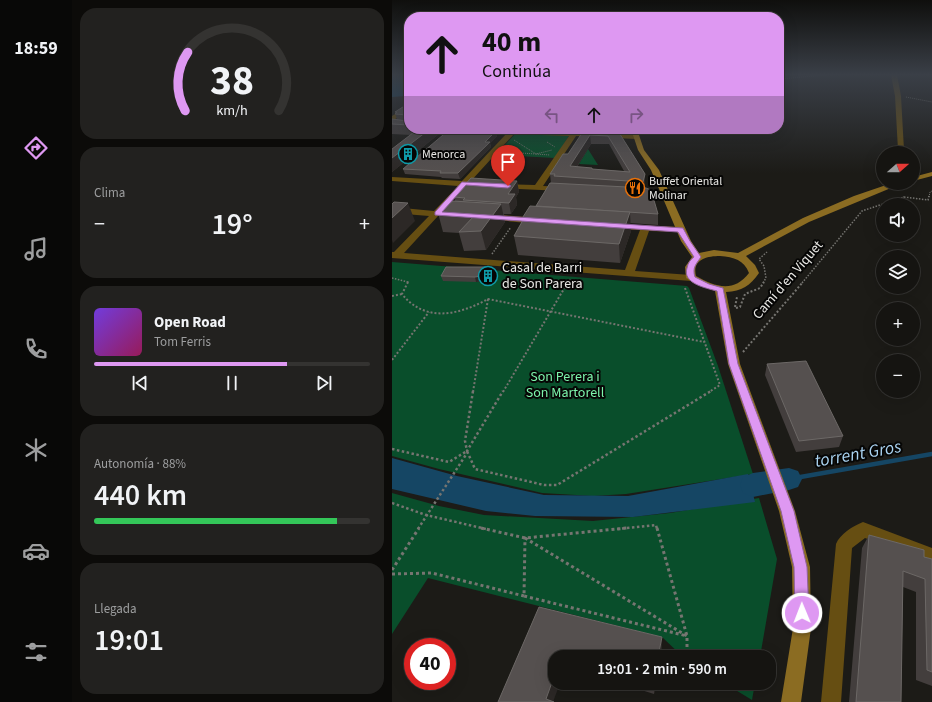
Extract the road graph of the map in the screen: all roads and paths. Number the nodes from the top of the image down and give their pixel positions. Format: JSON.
{"nodes":[{"id":1,"x":899,"y":108,"type":"edge"},
{"id":2,"x":404,"y":111,"type":"edge"},
{"id":3,"x":392,"y":119,"type":"edge"},
{"id":4,"x":510,"y":134,"type":"edge"},
{"id":5,"x":514,"y":134,"type":"edge"},
{"id":6,"x":534,"y":134,"type":"edge"},
{"id":7,"x":574,"y":134,"type":"edge"},
{"id":8,"x":635,"y":134,"type":"edge"},
{"id":9,"x":901,"y":146,"type":"edge"},
{"id":10,"x":494,"y":152,"type":"junction"},
{"id":11,"x":536,"y":154,"type":"junction"},
{"id":12,"x":559,"y":156,"type":"junction"},
{"id":13,"x":932,"y":174,"type":"edge"},
{"id":14,"x":394,"y":177,"type":"edge"},
{"id":15,"x":920,"y":177,"type":"edge"},
{"id":16,"x":464,"y":183,"type":"junction"},
{"id":17,"x":537,"y":188,"type":"junction"},
{"id":18,"x":575,"y":190,"type":"edge"},
{"id":19,"x":876,"y":190,"type":"edge"},
{"id":20,"x":932,"y":190,"type":"edge"},
{"id":21,"x":629,"y":193,"type":"edge"},
{"id":22,"x":667,"y":196,"type":"junction"},
{"id":23,"x":392,"y":210,"type":"edge"},
{"id":24,"x":437,"y":214,"type":"junction"},
{"id":25,"x":461,"y":215,"type":"edge"},
{"id":26,"x":476,"y":216,"type":"edge"},
{"id":27,"x":516,"y":219,"type":"junction"},
{"id":28,"x":546,"y":221,"type":"edge"},
{"id":29,"x":607,"y":225,"type":"edge"},
{"id":30,"x":644,"y":228,"type":"junction"},
{"id":31,"x":681,"y":230,"type":"junction"},
{"id":32,"x":769,"y":251,"type":"dead end"},
{"id":33,"x":394,"y":256,"type":"edge"},
{"id":34,"x":740,"y":256,"type":"junction"},
{"id":35,"x":698,"y":257,"type":"junction"},
{"id":36,"x":486,"y":262,"type":"junction"},
{"id":37,"x":629,"y":273,"type":"junction"},
{"id":38,"x":392,"y":278,"type":"edge"},
{"id":39,"x":692,"y":278,"type":"junction"},
{"id":40,"x":570,"y":279,"type":"dead end"},
{"id":41,"x":756,"y":286,"type":"dead end"},
{"id":42,"x":685,"y":288,"type":"dead end"},
{"id":43,"x":720,"y":289,"type":"junction"},
{"id":44,"x":402,"y":294,"type":"junction"},
{"id":45,"x":392,"y":296,"type":"edge"},
{"id":46,"x":488,"y":299,"type":"junction"},
{"id":47,"x":729,"y":307,"type":"junction"},
{"id":48,"x":551,"y":311,"type":"junction"},
{"id":49,"x":429,"y":312,"type":"junction"},
{"id":50,"x":736,"y":315,"type":"dead end"},
{"id":51,"x":704,"y":342,"type":"junction"},
{"id":52,"x":740,"y":349,"type":"dead end"},
{"id":53,"x":392,"y":360,"type":"edge"},
{"id":54,"x":392,"y":449,"type":"edge"},
{"id":55,"x":467,"y":451,"type":"junction"},
{"id":56,"x":392,"y":504,"type":"edge"},
{"id":57,"x":426,"y":515,"type":"junction"},
{"id":58,"x":525,"y":538,"type":"junction"},
{"id":59,"x":932,"y":556,"type":"edge"},
{"id":60,"x":392,"y":570,"type":"edge"},
{"id":61,"x":392,"y":574,"type":"edge"},
{"id":62,"x":524,"y":596,"type":"junction"},
{"id":63,"x":687,"y":636,"type":"junction"},
{"id":64,"x":687,"y":650,"type":"edge"},
{"id":65,"x":791,"y":702,"type":"edge"},
{"id":66,"x":831,"y":702,"type":"edge"}],
"edges":[{"from":1,"to":9,"type":"street"},
{"from":2,"to":3,"type":"street"},
{"from":4,"to":10,"type":"street"},
{"from":5,"to":11,"type":"path"},
{"from":6,"to":11,"type":"path"},
{"from":7,"to":12,"type":"street"},
{"from":8,"to":22,"type":"street"},
{"from":10,"to":11,"type":"path"},
{"from":10,"to":16,"type":"street"},
{"from":11,"to":12,"type":"path"},
{"from":12,"to":17,"type":"street"},
{"from":13,"to":15,"type":"street"},
{"from":14,"to":16,"type":"street"},
{"from":16,"to":17,"type":"street"},
{"from":16,"to":24,"type":"street"},
{"from":17,"to":18,"type":"street"},
{"from":19,"to":34,"type":"street"},
{"from":20,"to":52,"type":"path","name":"Camí d'en Viquet"},
{"from":21,"to":22,"type":"street"},
{"from":22,"to":31,"type":"street"},
{"from":23,"to":24,"type":"street"},
{"from":24,"to":25,"type":"street"},
{"from":24,"to":33,"type":"street"},
{"from":26,"to":27,"type":"street"},
{"from":27,"to":28,"type":"street"},
{"from":27,"to":36,"type":"path"},
{"from":29,"to":30,"type":"street"},
{"from":30,"to":31,"type":"street"},
{"from":30,"to":37,"type":"street"},
{"from":31,"to":35,"type":"street"},
{"from":32,"to":47,"type":"path"},
{"from":33,"to":36,"type":"street"},
{"from":34,"to":35,"type":"street"},
{"from":34,"to":43,"type":"street"},
{"from":35,"to":39,"type":"street"},
{"from":36,"to":37,"type":"street"},
{"from":37,"to":39,"type":"street"},
{"from":38,"to":44,"type":"path"},
{"from":39,"to":43,"type":"street"},
{"from":40,"to":48,"type":"path"},
{"from":41,"to":47,"type":"path"},
{"from":42,"to":51,"type":"path"},
{"from":43,"to":47,"type":"street"},
{"from":44,"to":45,"type":"path"},
{"from":44,"to":49,"type":"path"},
{"from":46,"to":48,"type":"path"},
{"from":46,"to":49,"type":"path"},
{"from":46,"to":55,"type":"path"},
{"from":47,"to":50,"type":"path"},
{"from":47,"to":65,"type":"street"},
{"from":48,"to":51,"type":"path"},
{"from":48,"to":55,"type":"path"},
{"from":49,"to":53,"type":"path"},
{"from":51,"to":55,"type":"path"},
{"from":54,"to":55,"type":"path"},
{"from":55,"to":57,"type":"path"},
{"from":56,"to":57,"type":"path"},
{"from":57,"to":58,"type":"path"},
{"from":57,"to":60,"type":"path"},
{"from":58,"to":62,"type":"path"},
{"from":58,"to":63,"type":"path"},
{"from":58,"to":63,"type":"path"},
{"from":59,"to":66,"type":"street"},
{"from":61,"to":62,"type":"path"},
{"from":62,"to":63,"type":"path"},
{"from":63,"to":64,"type":"path"}]}
